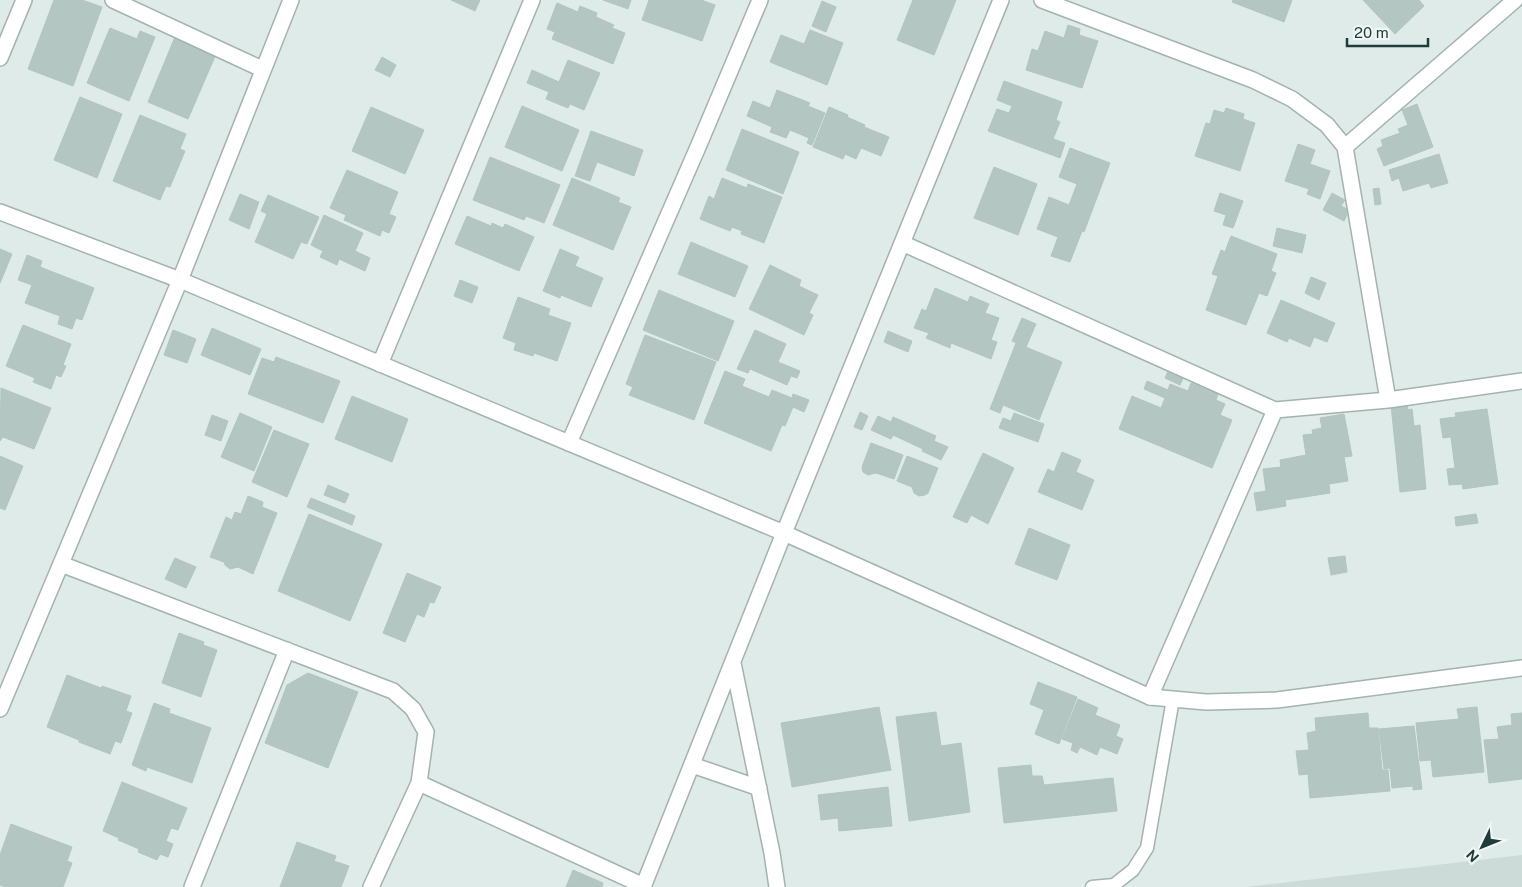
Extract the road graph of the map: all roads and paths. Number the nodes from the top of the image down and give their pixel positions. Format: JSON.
{"nodes":[{"id":1,"x":24,"y":0,"type":"edge"},
{"id":2,"x":114,"y":0,"type":"edge"},
{"id":3,"x":290,"y":0,"type":"edge"},
{"id":4,"x":532,"y":0,"type":"edge"},
{"id":5,"x":760,"y":0,"type":"edge"},
{"id":6,"x":1001,"y":0,"type":"edge"},
{"id":7,"x":1042,"y":0,"type":"edge"},
{"id":8,"x":1515,"y":0,"type":"edge"},
{"id":9,"x":0,"y":58,"type":"edge"},
{"id":10,"x":262,"y":70,"type":"junction"},
{"id":11,"x":1346,"y":147,"type":"junction"},
{"id":12,"x":0,"y":212,"type":"edge"},
{"id":13,"x":902,"y":243,"type":"junction"},
{"id":14,"x":180,"y":280,"type":"junction"},
{"id":15,"x":380,"y":364,"type":"junction"},
{"id":16,"x":1522,"y":381,"type":"edge"},
{"id":17,"x":1388,"y":400,"type":"junction"},
{"id":18,"x":1275,"y":410,"type":"junction"},
{"id":19,"x":569,"y":442,"type":"junction"},
{"id":20,"x":784,"y":533,"type":"junction"},
{"id":21,"x":61,"y":564,"type":"junction"},
{"id":22,"x":287,"y":650,"type":"junction"},
{"id":23,"x":733,"y":663,"type":"junction"},
{"id":24,"x":1522,"y":668,"type":"edge"},
{"id":25,"x":1150,"y":697,"type":"junction"},
{"id":26,"x":1172,"y":699,"type":"junction"},
{"id":27,"x":0,"y":709,"type":"edge"},
{"id":28,"x":692,"y":765,"type":"junction"},
{"id":29,"x":419,"y":783,"type":"junction"},
{"id":30,"x":759,"y":788,"type":"junction"},
{"id":31,"x":192,"y":887,"type":"edge"},
{"id":32,"x":371,"y":887,"type":"edge"},
{"id":33,"x":643,"y":887,"type":"edge"},
{"id":34,"x":777,"y":887,"type":"edge"},
{"id":35,"x":1092,"y":887,"type":"edge"}],
"edges":[{"from":1,"to":9,"type":"street"},
{"from":2,"to":10,"type":"street"},
{"from":3,"to":10,"type":"street"},
{"from":4,"to":15,"type":"street"},
{"from":5,"to":19,"type":"street"},
{"from":6,"to":13,"type":"street"},
{"from":7,"to":11,"type":"street"},
{"from":8,"to":11,"type":"street"},
{"from":10,"to":14,"type":"street"},
{"from":11,"to":17,"type":"street"},
{"from":12,"to":14,"type":"street"},
{"from":13,"to":18,"type":"street"},
{"from":13,"to":20,"type":"street"},
{"from":14,"to":15,"type":"street"},
{"from":14,"to":21,"type":"street"},
{"from":15,"to":19,"type":"street"},
{"from":16,"to":17,"type":"street"},
{"from":17,"to":18,"type":"street"},
{"from":18,"to":25,"type":"street"},
{"from":19,"to":20,"type":"street"},
{"from":20,"to":23,"type":"street"},
{"from":20,"to":25,"type":"street"},
{"from":21,"to":22,"type":"street"},
{"from":21,"to":27,"type":"street"},
{"from":22,"to":29,"type":"street"},
{"from":22,"to":31,"type":"street"},
{"from":23,"to":28,"type":"street"},
{"from":23,"to":30,"type":"street"},
{"from":24,"to":26,"type":"street"},
{"from":25,"to":26,"type":"street"},
{"from":26,"to":35,"type":"lane"},
{"from":28,"to":30,"type":"street"},
{"from":28,"to":33,"type":"street"},
{"from":29,"to":32,"type":"street"},
{"from":29,"to":33,"type":"street"},
{"from":30,"to":34,"type":"street"}]}
